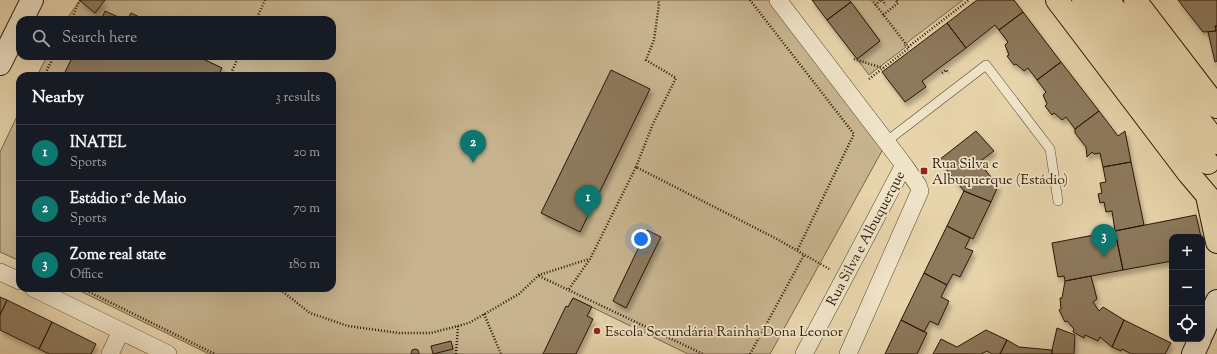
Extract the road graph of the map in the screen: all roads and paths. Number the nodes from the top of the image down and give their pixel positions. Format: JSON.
{"nodes":[{"id":1,"x":32,"y":0,"type":"edge"},
{"id":2,"x":80,"y":0,"type":"edge"},
{"id":3,"x":265,"y":0,"type":"edge"},
{"id":4,"x":658,"y":0,"type":"edge"},
{"id":5,"x":750,"y":0,"type":"edge"},
{"id":6,"x":778,"y":0,"type":"edge"},
{"id":7,"x":872,"y":0,"type":"edge"},
{"id":8,"x":882,"y":0,"type":"edge"},
{"id":9,"x":896,"y":0,"type":"edge"},
{"id":10,"x":969,"y":0,"type":"edge"},
{"id":11,"x":1057,"y":0,"type":"edge"},
{"id":12,"x":1084,"y":0,"type":"edge"},
{"id":13,"x":1108,"y":0,"type":"edge"},
{"id":14,"x":1136,"y":0,"type":"edge"},
{"id":15,"x":875,"y":5,"type":"junction"},
{"id":16,"x":886,"y":5,"type":"dead end"},
{"id":17,"x":883,"y":15,"type":"junction"},
{"id":18,"x":24,"y":16,"type":"edge"},
{"id":19,"x":73,"y":16,"type":"edge"},
{"id":20,"x":258,"y":16,"type":"edge"},
{"id":21,"x":16,"y":32,"type":"edge"},
{"id":22,"x":908,"y":47,"type":"junction"},
{"id":23,"x":854,"y":59,"type":"dead end"},
{"id":24,"x":52,"y":60,"type":"edge"},
{"id":25,"x":237,"y":60,"type":"edge"},
{"id":26,"x":0,"y":64,"type":"edge"},
{"id":27,"x":883,"y":68,"type":"junction"},
{"id":28,"x":46,"y":72,"type":"edge"},
{"id":29,"x":232,"y":72,"type":"edge"},
{"id":30,"x":942,"y":73,"type":"dead end"},
{"id":31,"x":949,"y":74,"type":"dead end"},
{"id":32,"x":869,"y":79,"type":"dead end"},
{"id":33,"x":1215,"y":101,"type":"edge"},
{"id":34,"x":887,"y":141,"type":"junction"},
{"id":35,"x":1217,"y":143,"type":"edge"},
{"id":36,"x":1208,"y":163,"type":"dead end"},
{"id":37,"x":904,"y":165,"type":"junction"},
{"id":38,"x":636,"y":167,"type":"junction"},
{"id":39,"x":1058,"y":201,"type":"dead end"},
{"id":40,"x":1212,"y":201,"type":"edge"},
{"id":41,"x":1217,"y":242,"type":"edge"},
{"id":42,"x":797,"y":251,"type":"junction"},
{"id":43,"x":804,"y":255,"type":"junction"},
{"id":44,"x":590,"y":259,"type":"junction"},
{"id":45,"x":0,"y":272,"type":"edge"},
{"id":46,"x":837,"y":273,"type":"dead end"},
{"id":47,"x":539,"y":276,"type":"junction"},
{"id":48,"x":16,"y":280,"type":"edge"},
{"id":49,"x":569,"y":289,"type":"junction"},
{"id":50,"x":41,"y":292,"type":"edge"},
{"id":51,"x":89,"y":292,"type":"edge"},
{"id":52,"x":283,"y":292,"type":"edge"},
{"id":53,"x":1217,"y":301,"type":"edge"},
{"id":54,"x":484,"y":314,"type":"junction"},
{"id":55,"x":458,"y":326,"type":"junction"},
{"id":56,"x":1205,"y":327,"type":"edge"},
{"id":57,"x":121,"y":331,"type":"junction"},
{"id":58,"x":1199,"y":342,"type":"edge"},
{"id":59,"x":110,"y":354,"type":"edge"},
{"id":60,"x":168,"y":354,"type":"edge"},
{"id":61,"x":215,"y":354,"type":"edge"},
{"id":62,"x":456,"y":354,"type":"edge"},
{"id":63,"x":501,"y":354,"type":"edge"},
{"id":64,"x":703,"y":354,"type":"edge"},
{"id":65,"x":750,"y":354,"type":"edge"},
{"id":66,"x":804,"y":354,"type":"edge"},
{"id":67,"x":848,"y":354,"type":"edge"},
{"id":68,"x":1194,"y":354,"type":"edge"}],
"edges":[{"from":1,"to":18,"type":"street"},
{"from":2,"to":19,"type":"path"},
{"from":3,"to":20,"type":"path"},
{"from":4,"to":38,"type":"path"},
{"from":5,"to":42,"type":"path"},
{"from":6,"to":34,"type":"street","name":"Rua Silva e Albuquerque"},
{"from":7,"to":15,"type":"path"},
{"from":8,"to":15,"type":"path"},
{"from":8,"to":16,"type":"path"},
{"from":9,"to":17,"type":"path"},
{"from":10,"to":22,"type":"path"},
{"from":11,"to":40,"type":"main road"},
{"from":12,"to":36,"type":"main road"},
{"from":13,"to":35,"type":"main road"},
{"from":14,"to":33,"type":"main road"},
{"from":15,"to":17,"type":"path"},
{"from":17,"to":22,"type":"path"},
{"from":21,"to":26,"type":"street"},
{"from":22,"to":27,"type":"path"},
{"from":23,"to":27,"type":"path"},
{"from":24,"to":28,"type":"path"},
{"from":25,"to":29,"type":"path"},
{"from":27,"to":32,"type":"path"},
{"from":30,"to":31,"type":"path"},
{"from":34,"to":37,"type":"street","name":"Rua Silva e Albuquerque"},
{"from":34,"to":39,"type":"lane"},
{"from":37,"to":66,"type":"street","name":"Rua Silva e Albuquerque"},
{"from":37,"to":67,"type":"street","name":"Rua Silva e Albuquerque"},
{"from":38,"to":42,"type":"path"},
{"from":38,"to":44,"type":"path"},
{"from":40,"to":41,"type":"main road"},
{"from":42,"to":43,"type":"path"},
{"from":43,"to":46,"type":"path"},
{"from":43,"to":65,"type":"path"},
{"from":44,"to":47,"type":"path"},
{"from":44,"to":49,"type":"path"},
{"from":45,"to":48,"type":"street"},
{"from":47,"to":49,"type":"path"},
{"from":47,"to":54,"type":"path"},
{"from":49,"to":64,"type":"path"},
{"from":50,"to":57,"type":"street"},
{"from":51,"to":61,"type":"path"},
{"from":52,"to":55,"type":"path"},
{"from":53,"to":56,"type":"street"},
{"from":54,"to":55,"type":"path"},
{"from":54,"to":63,"type":"path"},
{"from":55,"to":62,"type":"path"},
{"from":57,"to":59,"type":"street"},
{"from":57,"to":60,"type":"street"},
{"from":58,"to":68,"type":"street"}]}
